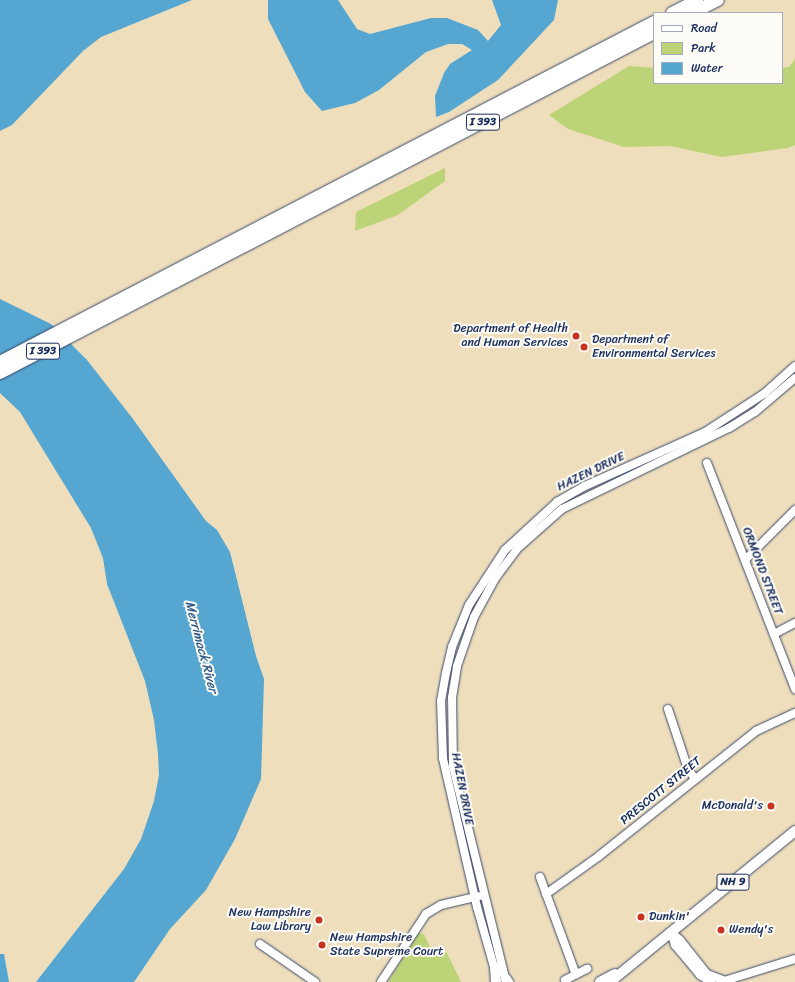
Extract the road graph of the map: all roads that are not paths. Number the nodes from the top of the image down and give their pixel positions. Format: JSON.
{"nodes":[{"id":1,"x":697,"y":0,"type":"edge"},
{"id":2,"x":718,"y":0,"type":"edge"},
{"id":3,"x":674,"y":12,"type":"edge"},
{"id":4,"x":694,"y":12,"type":"edge"},
{"id":5,"x":653,"y":23,"type":"edge"},
{"id":6,"x":653,"y":34,"type":"edge"},
{"id":7,"x":83,"y":324,"type":"junction"},
{"id":8,"x":0,"y":362,"type":"edge"},
{"id":9,"x":795,"y":366,"type":"edge"},
{"id":10,"x":0,"y":374,"type":"edge"},
{"id":11,"x":795,"y":378,"type":"edge"},
{"id":12,"x":707,"y":463,"type":"dead end"},
{"id":13,"x":795,"y":510,"type":"edge"},
{"id":14,"x":745,"y":560,"type":"junction"},
{"id":15,"x":795,"y":623,"type":"edge"},
{"id":16,"x":774,"y":634,"type":"junction"},
{"id":17,"x":795,"y":689,"type":"edge"},
{"id":18,"x":668,"y":709,"type":"dead end"},
{"id":19,"x":795,"y":713,"type":"edge"},
{"id":20,"x":695,"y":779,"type":"junction"},
{"id":21,"x":795,"y":831,"type":"edge"},
{"id":22,"x":540,"y":877,"type":"dead end"},
{"id":23,"x":484,"y":894,"type":"junction"},
{"id":24,"x":546,"y":894,"type":"junction"},
{"id":25,"x":476,"y":897,"type":"junction"},
{"id":26,"x":671,"y":932,"type":"junction"},
{"id":27,"x":260,"y":944,"type":"dead end"},
{"id":28,"x":795,"y":959,"type":"edge"},
{"id":29,"x":495,"y":968,"type":"joint"},
{"id":30,"x":588,"y":969,"type":"dead end"},
{"id":31,"x":626,"y":969,"type":"junction"},
{"id":32,"x":576,"y":975,"type":"junction"},
{"id":33,"x":565,"y":980,"type":"dead end"},
{"id":34,"x":503,"y":981,"type":"edge"},
{"id":35,"x":315,"y":982,"type":"edge"},
{"id":36,"x":381,"y":982,"type":"edge"},
{"id":37,"x":600,"y":982,"type":"edge"},
{"id":38,"x":610,"y":982,"type":"edge"},
{"id":39,"x":711,"y":982,"type":"edge"},
{"id":40,"x":722,"y":982,"type":"edge"}],
"edges":[{"from":1,"to":3,"type":"highway"},
{"from":2,"to":4,"type":"highway"},
{"from":5,"to":7,"type":"highway","number":"I 393"},
{"from":6,"to":7,"type":"highway","number":"I 393"},
{"from":7,"to":8,"type":"highway","number":"I 393"},
{"from":7,"to":10,"type":"highway","number":"I 393"},
{"from":9,"to":25,"type":"street","name":"HAZEN DRIVE"},
{"from":11,"to":23,"type":"street","name":"HAZEN DRIVE"},
{"from":12,"to":14,"type":"street","name":"ORMOND STREET"},
{"from":13,"to":14,"type":"street"},
{"from":14,"to":16,"type":"street","name":"ORMOND STREET"},
{"from":15,"to":16,"type":"street"},
{"from":16,"to":17,"type":"street","name":"ORMOND STREET"},
{"from":18,"to":20,"type":"street"},
{"from":19,"to":20,"type":"street","name":"PRESCOTT STREET"},
{"from":20,"to":24,"type":"street","name":"PRESCOTT STREET"},
{"from":21,"to":26,"type":"main road","number":"NH 9"},
{"from":22,"to":24,"type":"street"},
{"from":23,"to":25,"type":"street"},
{"from":23,"to":34,"type":"street","name":"HAZEN DRIVE"},
{"from":24,"to":32,"type":"street"},
{"from":25,"to":29,"type":"street","name":"HAZEN DRIVE"},
{"from":25,"to":36,"type":"street"},
{"from":26,"to":31,"type":"main road","number":"NH 9"},
{"from":26,"to":39,"type":"street"},
{"from":26,"to":40,"type":"street"},
{"from":27,"to":35,"type":"street"},
{"from":28,"to":40,"type":"street"},
{"from":29,"to":34,"type":"main road"},
{"from":30,"to":32,"type":"street"},
{"from":31,"to":37,"type":"main road","number":"NH 9"},
{"from":31,"to":38,"type":"main road","number":"NH 9"},
{"from":32,"to":33,"type":"street"}]}
